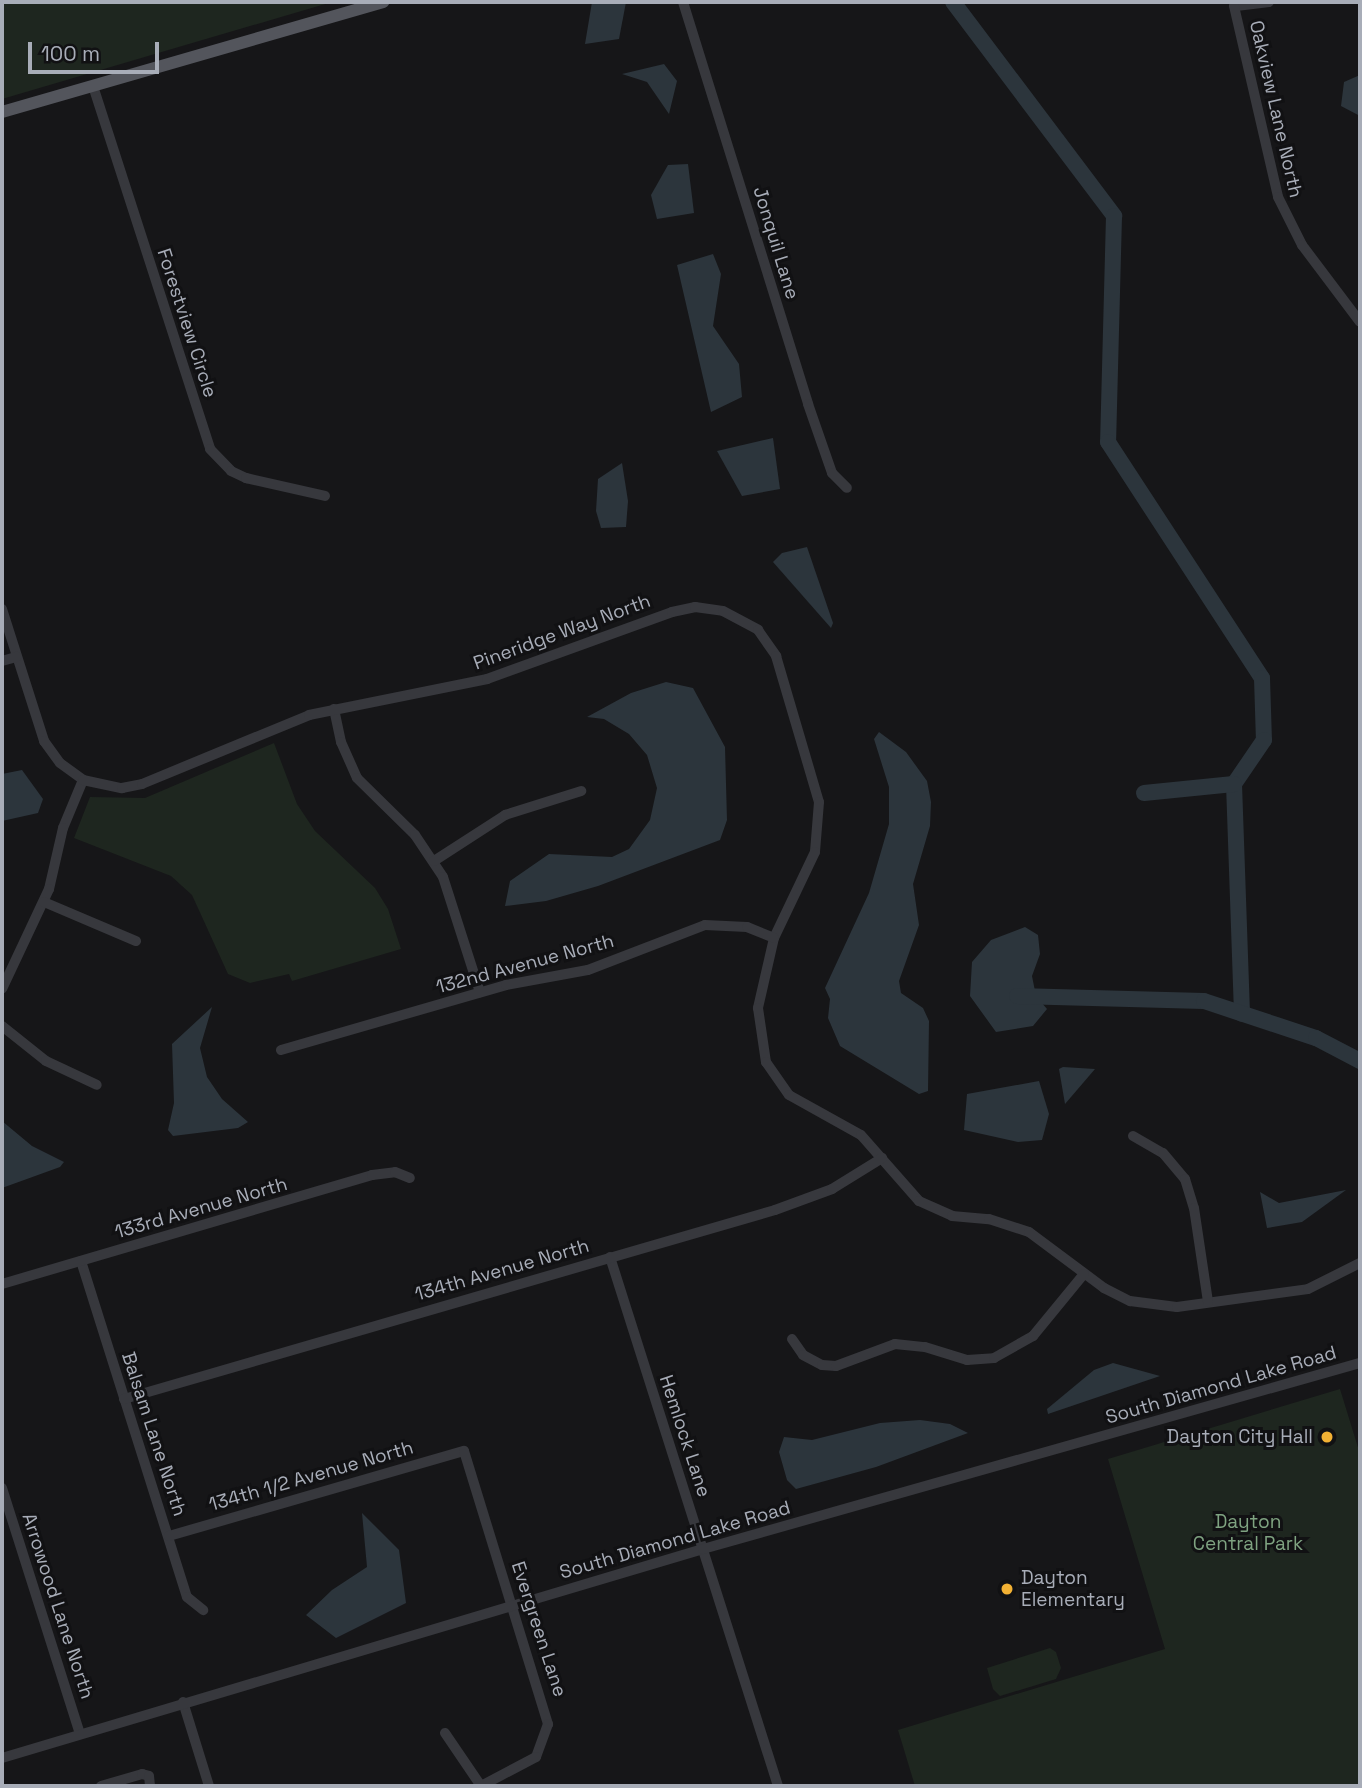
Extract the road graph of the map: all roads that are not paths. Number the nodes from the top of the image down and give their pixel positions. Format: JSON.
{"nodes":[{"id":1,"x":383,"y":2,"type":"edge"},
{"id":2,"x":683,"y":2,"type":"edge"},
{"id":3,"x":1269,"y":2,"type":"edge"},
{"id":4,"x":93,"y":86,"type":"junction"},
{"id":5,"x":2,"y":112,"type":"edge"},
{"id":6,"x":1360,"y":322,"type":"edge"},
{"id":7,"x":847,"y":488,"type":"dead end"},
{"id":8,"x":325,"y":496,"type":"dead end"},
{"id":9,"x":2,"y":609,"type":"edge"},
{"id":10,"x":16,"y":657,"type":"junction"},
{"id":11,"x":2,"y":661,"type":"edge"},
{"id":12,"x":334,"y":709,"type":"junction"},
{"id":13,"x":83,"y":780,"type":"junction"},
{"id":14,"x":581,"y":791,"type":"dead end"},
{"id":15,"x":435,"y":861,"type":"junction"},
{"id":16,"x":44,"y":902,"type":"junction"},
{"id":17,"x":774,"y":938,"type":"junction"},
{"id":18,"x":136,"y":941,"type":"dead end"},
{"id":19,"x":2,"y":989,"type":"edge"},
{"id":20,"x":480,"y":992,"type":"junction"},
{"id":21,"x":2,"y":1026,"type":"edge"},
{"id":22,"x":282,"y":1049,"type":"dead end"},
{"id":23,"x":97,"y":1085,"type":"dead end"},
{"id":24,"x":1133,"y":1136,"type":"dead end"},
{"id":25,"x":882,"y":1158,"type":"junction"},
{"id":26,"x":410,"y":1178,"type":"dead end"},
{"id":27,"x":610,"y":1257,"type":"junction"},
{"id":28,"x":81,"y":1261,"type":"junction"},
{"id":29,"x":1360,"y":1263,"type":"edge"},
{"id":30,"x":1084,"y":1273,"type":"junction"},
{"id":31,"x":2,"y":1284,"type":"edge"},
{"id":32,"x":1208,"y":1302,"type":"junction"},
{"id":33,"x":792,"y":1339,"type":"dead end"},
{"id":34,"x":1360,"y":1363,"type":"edge"},
{"id":35,"x":124,"y":1399,"type":"junction"},
{"id":36,"x":464,"y":1451,"type":"joint"},
{"id":37,"x":2,"y":1488,"type":"edge"},
{"id":38,"x":169,"y":1536,"type":"junction"},
{"id":39,"x":703,"y":1549,"type":"junction"},
{"id":40,"x":513,"y":1605,"type":"junction"},
{"id":41,"x":203,"y":1610,"type":"dead end"},
{"id":42,"x":183,"y":1702,"type":"junction"},
{"id":43,"x":445,"y":1733,"type":"dead end"},
{"id":44,"x":80,"y":1734,"type":"junction"},
{"id":45,"x":2,"y":1758,"type":"edge"},
{"id":46,"x":101,"y":1786,"type":"edge"},
{"id":47,"x":150,"y":1786,"type":"edge"},
{"id":48,"x":209,"y":1786,"type":"edge"},
{"id":49,"x":481,"y":1786,"type":"edge"},
{"id":50,"x":778,"y":1786,"type":"edge"}],
"edges":[{"from":1,"to":4,"type":"main road"},
{"from":2,"to":7,"type":"street","name":"Jonquil Lane"},
{"from":3,"to":6,"type":"street","name":"Oakview Lane North"},
{"from":4,"to":5,"type":"main road"},
{"from":4,"to":8,"type":"street","name":"Forestview Circle"},
{"from":9,"to":10,"type":"street"},
{"from":10,"to":11,"type":"street"},
{"from":10,"to":13,"type":"street"},
{"from":12,"to":13,"type":"street","name":"Pineridge Way North"},
{"from":12,"to":15,"type":"street"},
{"from":12,"to":17,"type":"street","name":"Pineridge Way North"},
{"from":13,"to":16,"type":"street"},
{"from":14,"to":15,"type":"street"},
{"from":15,"to":20,"type":"street"},
{"from":16,"to":18,"type":"street"},
{"from":16,"to":19,"type":"street"},
{"from":17,"to":20,"type":"street","name":"132nd Avenue North"},
{"from":17,"to":25,"type":"street","name":"Pineridge Way North"},
{"from":20,"to":22,"type":"street","name":"132nd Avenue North"},
{"from":21,"to":23,"type":"street"},
{"from":24,"to":32,"type":"street"},
{"from":25,"to":27,"type":"street","name":"134th Avenue North"},
{"from":25,"to":30,"type":"street","name":"Pineridge Way North"},
{"from":26,"to":28,"type":"street","name":"133rd Avenue North"},
{"from":27,"to":35,"type":"street","name":"134th Avenue North"},
{"from":27,"to":39,"type":"street","name":"Hemlock Lane"},
{"from":28,"to":31,"type":"street","name":"133rd Avenue North"},
{"from":28,"to":35,"type":"street","name":"Balsam Lane North"},
{"from":29,"to":32,"type":"street","name":"Pineridge Way North"},
{"from":30,"to":32,"type":"street","name":"Pineridge Way North"},
{"from":30,"to":33,"type":"street"},
{"from":34,"to":39,"type":"street","name":"South Diamond Lake Road"},
{"from":35,"to":38,"type":"street","name":"Balsam Lane North"},
{"from":36,"to":38,"type":"street","name":"134th 1/2 Avenue North"},
{"from":36,"to":40,"type":"street","name":"Evergreen Lane"},
{"from":37,"to":44,"type":"street","name":"Arrowood Lane North"},
{"from":38,"to":41,"type":"street","name":"Balsam Lane North"},
{"from":39,"to":40,"type":"street","name":"South Diamond Lake Road"},
{"from":39,"to":50,"type":"street","name":"Hemlock Lane"},
{"from":40,"to":42,"type":"street","name":"South Diamond Lake Road"},
{"from":40,"to":49,"type":"street","name":"Evergreen Lane"},
{"from":42,"to":44,"type":"street","name":"South Diamond Lake Road"},
{"from":42,"to":48,"type":"street"},
{"from":43,"to":49,"type":"street"},
{"from":44,"to":45,"type":"street","name":"South Diamond Lake Road"},
{"from":46,"to":47,"type":"street"}]}
